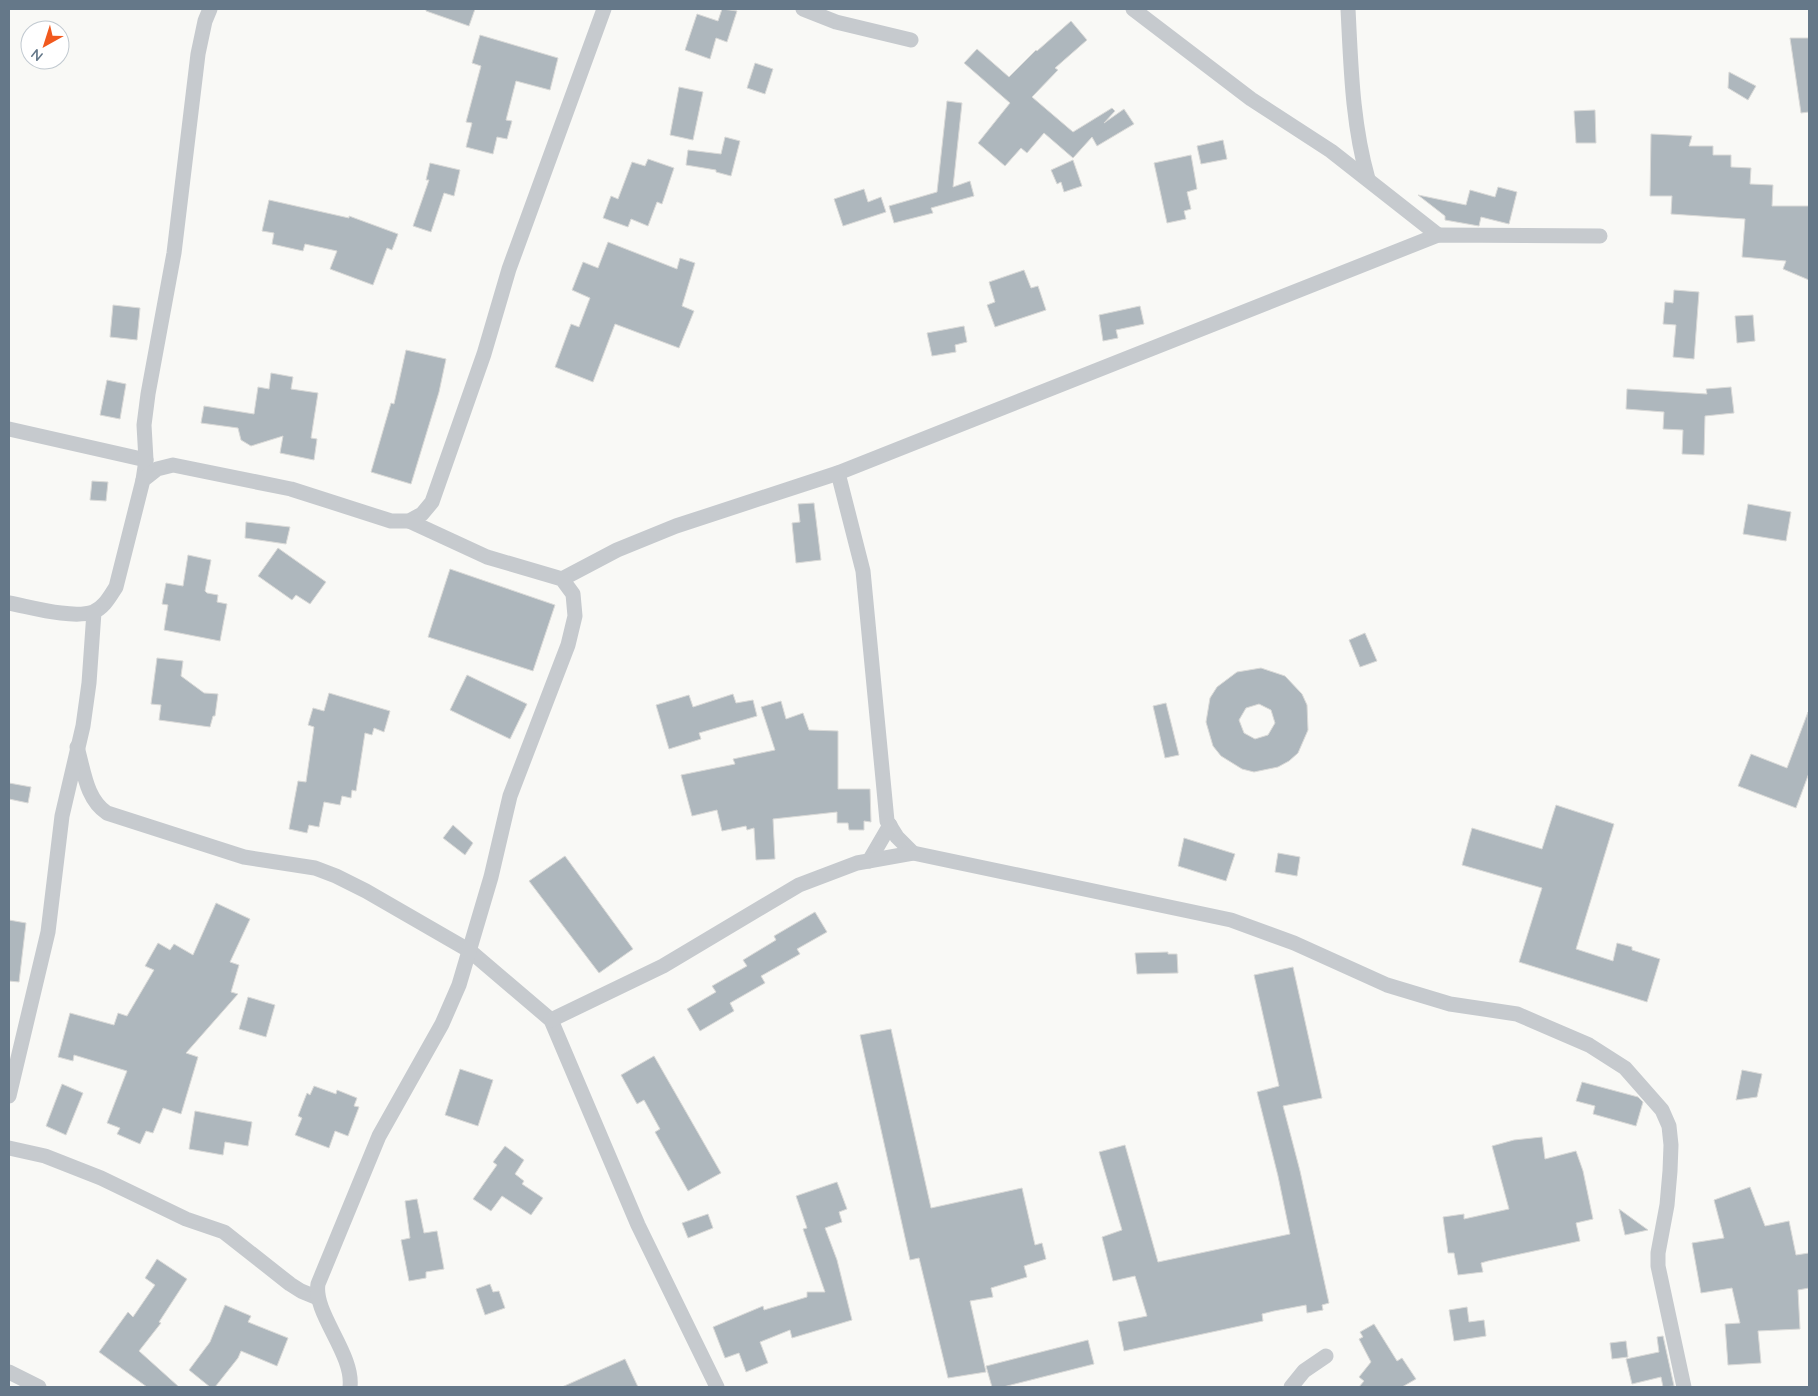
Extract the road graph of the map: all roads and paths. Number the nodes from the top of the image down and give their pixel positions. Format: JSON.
{"nodes":[{"id":1,"x":210,"y":9,"type":"edge"},
{"id":2,"x":604,"y":9,"type":"edge"},
{"id":3,"x":804,"y":9,"type":"edge"},
{"id":4,"x":1133,"y":9,"type":"edge"},
{"id":5,"x":1348,"y":9,"type":"edge"},
{"id":6,"x":911,"y":40,"type":"dead end"},
{"id":7,"x":1368,"y":179,"type":"junction"},
{"id":8,"x":1438,"y":235,"type":"junction"},
{"id":9,"x":1600,"y":236,"type":"dead end"},
{"id":10,"x":9,"y":429,"type":"edge"},
{"id":11,"x":146,"y":460,"type":"junction"},
{"id":12,"x":838,"y":473,"type":"junction"},
{"id":13,"x":143,"y":480,"type":"junction"},
{"id":14,"x":410,"y":521,"type":"junction"},
{"id":15,"x":562,"y":579,"type":"junction"},
{"id":16,"x":9,"y":603,"type":"edge"},
{"id":17,"x":94,"y":612,"type":"junction"},
{"id":18,"x":77,"y":747,"type":"junction"},
{"id":19,"x":890,"y":825,"type":"junction"},
{"id":20,"x":913,"y":853,"type":"junction"},
{"id":21,"x":869,"y":862,"type":"junction"},
{"id":22,"x":470,"y":951,"type":"junction"},
{"id":23,"x":551,"y":1020,"type":"junction"},
{"id":24,"x":9,"y":1096,"type":"edge"},
{"id":25,"x":9,"y":1148,"type":"edge"},
{"id":26,"x":318,"y":1298,"type":"junction"},
{"id":27,"x":1326,"y":1356,"type":"dead end"},
{"id":28,"x":9,"y":1372,"type":"edge"},
{"id":29,"x":39,"y":1387,"type":"edge"},
{"id":30,"x":350,"y":1387,"type":"edge"},
{"id":31,"x":717,"y":1387,"type":"edge"},
{"id":32,"x":1291,"y":1387,"type":"edge"},
{"id":33,"x":1684,"y":1387,"type":"edge"}],
"edges":[{"from":1,"to":11,"type":"street"},
{"from":2,"to":14,"type":"street"},
{"from":3,"to":6,"type":"street"},
{"from":4,"to":7,"type":"street"},
{"from":5,"to":7,"type":"street"},
{"from":7,"to":8,"type":"street"},
{"from":8,"to":9,"type":"street"},
{"from":8,"to":12,"type":"street"},
{"from":10,"to":11,"type":"street"},
{"from":11,"to":13,"type":"street"},
{"from":12,"to":15,"type":"street"},
{"from":12,"to":19,"type":"street"},
{"from":13,"to":14,"type":"street"},
{"from":13,"to":17,"type":"street"},
{"from":14,"to":15,"type":"street"},
{"from":15,"to":22,"type":"street"},
{"from":16,"to":17,"type":"street"},
{"from":17,"to":18,"type":"street"},
{"from":18,"to":22,"type":"street"},
{"from":18,"to":24,"type":"street"},
{"from":19,"to":20,"type":"street"},
{"from":19,"to":21,"type":"street"},
{"from":20,"to":21,"type":"street"},
{"from":20,"to":33,"type":"street"},
{"from":21,"to":23,"type":"street"},
{"from":22,"to":23,"type":"street"},
{"from":22,"to":26,"type":"street"},
{"from":23,"to":31,"type":"street"},
{"from":25,"to":26,"type":"street"},
{"from":26,"to":30,"type":"street"},
{"from":27,"to":32,"type":"street"},
{"from":28,"to":29,"type":"street"}]}
